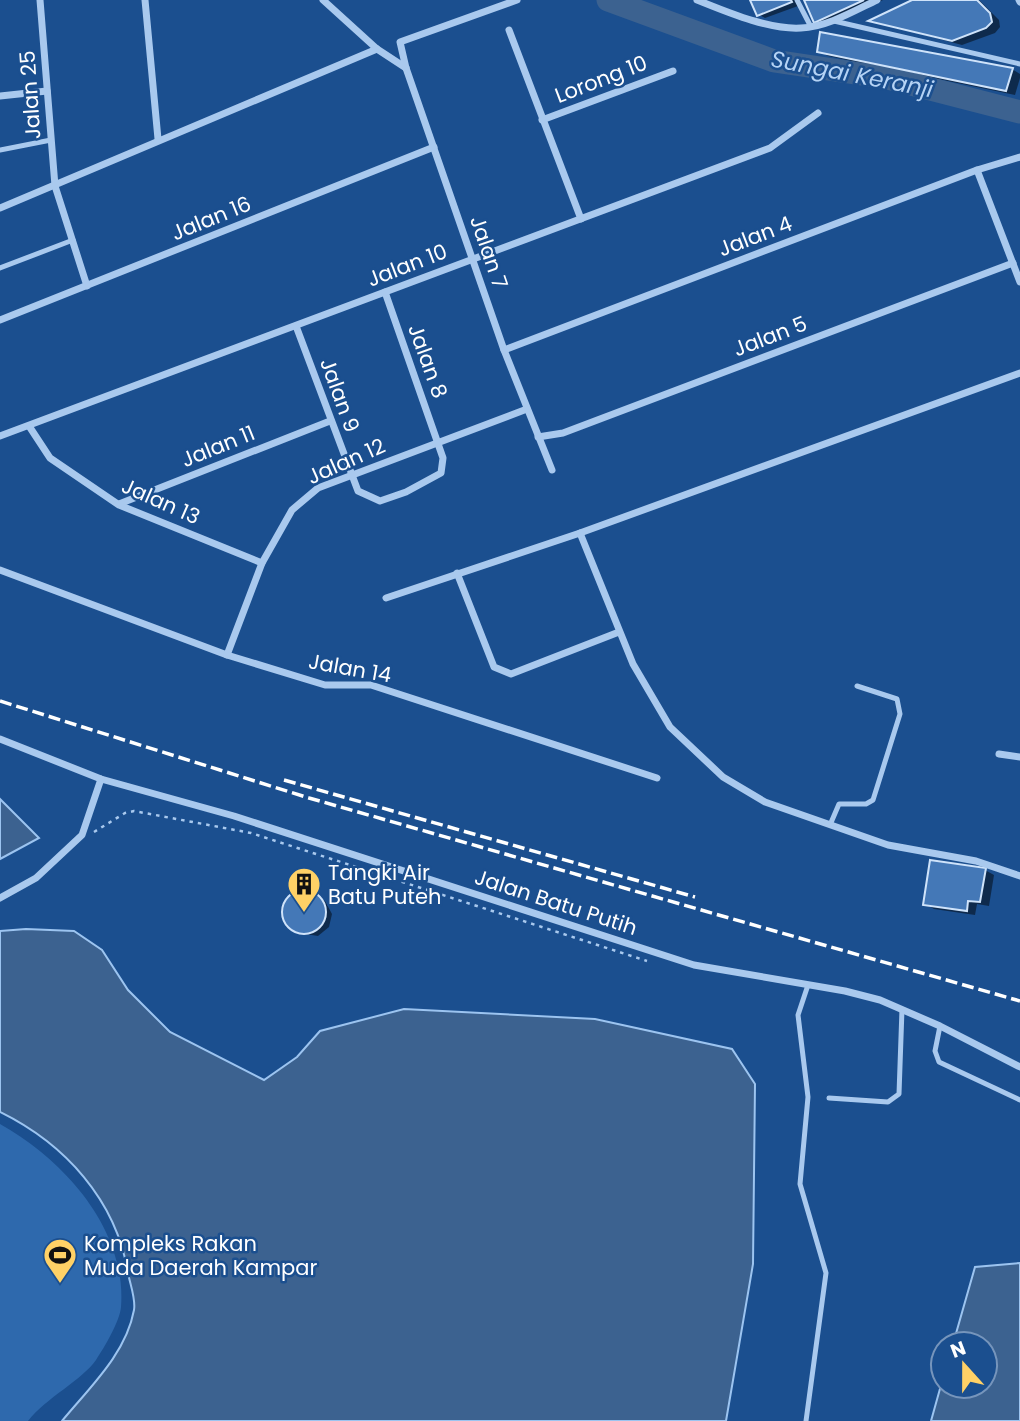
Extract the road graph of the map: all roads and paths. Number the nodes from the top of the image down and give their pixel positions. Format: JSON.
{"nodes":[{"id":1,"x":40,"y":0,"type":"edge"},
{"id":2,"x":145,"y":0,"type":"edge"},
{"id":3,"x":323,"y":0,"type":"edge"},
{"id":4,"x":517,"y":0,"type":"edge"},
{"id":5,"x":697,"y":0,"type":"edge"},
{"id":6,"x":797,"y":0,"type":"edge"},
{"id":7,"x":877,"y":0,"type":"edge"},
{"id":8,"x":709,"y":2,"type":"edge"},
{"id":9,"x":831,"y":20,"type":"junction"},
{"id":10,"x":811,"y":27,"type":"junction"},
{"id":11,"x":509,"y":30,"type":"dead end"},
{"id":12,"x":377,"y":49,"type":"junction"},
{"id":13,"x":1020,"y":64,"type":"edge"},
{"id":14,"x":406,"y":68,"type":"junction"},
{"id":15,"x":673,"y":71,"type":"dead end"},
{"id":16,"x":47,"y":91,"type":"junction"},
{"id":17,"x":0,"y":96,"type":"edge"},
{"id":18,"x":818,"y":113,"type":"dead end"},
{"id":19,"x":542,"y":120,"type":"junction"},
{"id":20,"x":158,"y":139,"type":"junction"},
{"id":21,"x":51,"y":140,"type":"junction"},
{"id":22,"x":435,"y":147,"type":"junction"},
{"id":23,"x":0,"y":150,"type":"edge"},
{"id":24,"x":1020,"y":157,"type":"edge"},
{"id":25,"x":977,"y":170,"type":"junction"},
{"id":26,"x":55,"y":186,"type":"junction"},
{"id":27,"x":0,"y":208,"type":"edge"},
{"id":28,"x":581,"y":219,"type":"junction"},
{"id":29,"x":73,"y":240,"type":"junction"},
{"id":30,"x":472,"y":260,"type":"junction"},
{"id":31,"x":1013,"y":263,"type":"junction"},
{"id":32,"x":0,"y":268,"type":"edge"},
{"id":33,"x":1020,"y":282,"type":"edge"},
{"id":34,"x":87,"y":286,"type":"junction"},
{"id":35,"x":385,"y":292,"type":"junction"},
{"id":36,"x":0,"y":320,"type":"edge"},
{"id":37,"x":296,"y":326,"type":"junction"},
{"id":38,"x":504,"y":351,"type":"junction"},
{"id":39,"x":1020,"y":373,"type":"edge"},
{"id":40,"x":527,"y":409,"type":"junction"},
{"id":41,"x":330,"y":421,"type":"junction"},
{"id":42,"x":29,"y":426,"type":"junction"},
{"id":43,"x":0,"y":436,"type":"edge"},
{"id":44,"x":538,"y":437,"type":"junction"},
{"id":45,"x":439,"y":442,"type":"junction"},
{"id":46,"x":552,"y":470,"type":"dead end"},
{"id":47,"x":350,"y":476,"type":"junction"},
{"id":48,"x":119,"y":505,"type":"junction"},
{"id":49,"x":580,"y":533,"type":"junction"},
{"id":50,"x":262,"y":563,"type":"junction"},
{"id":51,"x":0,"y":570,"type":"edge"},
{"id":52,"x":457,"y":573,"type":"junction"},
{"id":53,"x":386,"y":598,"type":"dead end"},
{"id":54,"x":619,"y":632,"type":"junction"},
{"id":55,"x":227,"y":655,"type":"junction"},
{"id":56,"x":857,"y":686,"type":"dead end"},
{"id":57,"x":0,"y":738,"type":"edge"},
{"id":58,"x":999,"y":754,"type":"dead end"},
{"id":59,"x":1020,"y":757,"type":"edge"},
{"id":60,"x":657,"y":778,"type":"dead end"},
{"id":61,"x":101,"y":779,"type":"junction"},
{"id":62,"x":830,"y":825,"type":"junction"},
{"id":63,"x":87,"y":839,"type":"dead end"},
{"id":64,"x":1020,"y":876,"type":"edge"},
{"id":65,"x":0,"y":898,"type":"edge"},
{"id":66,"x":654,"y":963,"type":"dead end"},
{"id":67,"x":808,"y":985,"type":"junction"},
{"id":68,"x":902,"y":1009,"type":"junction"},
{"id":69,"x":940,"y":1026,"type":"junction"},
{"id":70,"x":1020,"y":1067,"type":"edge"},
{"id":71,"x":829,"y":1098,"type":"dead end"},
{"id":72,"x":1020,"y":1100,"type":"edge"},
{"id":73,"x":806,"y":1421,"type":"edge"}],
"edges":[{"from":1,"to":16,"type":"street","name":"Jalan 25"},
{"from":2,"to":20,"type":"street"},
{"from":3,"to":12,"type":"street"},
{"from":4,"to":14,"type":"street","name":"Jalan 7"},
{"from":5,"to":8,"type":"street"},
{"from":6,"to":10,"type":"lane"},
{"from":7,"to":9,"type":"street"},
{"from":8,"to":10,"type":"street"},
{"from":9,"to":10,"type":"street"},
{"from":9,"to":13,"type":"lane"},
{"from":11,"to":19,"type":"street","name":"Lorong 10"},
{"from":12,"to":14,"type":"street"},
{"from":12,"to":20,"type":"street"},
{"from":14,"to":22,"type":"street","name":"Jalan 7"},
{"from":15,"to":19,"type":"street","name":"Lorong 10"},
{"from":16,"to":17,"type":"street"},
{"from":16,"to":21,"type":"street","name":"Jalan 25"},
{"from":18,"to":28,"type":"street","name":"Jalan 10"},
{"from":19,"to":28,"type":"street","name":"Lorong 10"},
{"from":20,"to":26,"type":"street"},
{"from":21,"to":23,"type":"lane"},
{"from":21,"to":26,"type":"street","name":"Jalan 25"},
{"from":22,"to":30,"type":"street","name":"Jalan 7"},
{"from":22,"to":34,"type":"street","name":"Jalan 16"},
{"from":24,"to":25,"type":"street","name":"Jalan 4"},
{"from":25,"to":31,"type":"street"},
{"from":25,"to":38,"type":"street","name":"Jalan 4"},
{"from":26,"to":27,"type":"street"},
{"from":26,"to":29,"type":"street","name":"Jalan 25"},
{"from":28,"to":30,"type":"street","name":"Jalan 10"},
{"from":29,"to":32,"type":"lane"},
{"from":29,"to":34,"type":"street","name":"Jalan 25"},
{"from":30,"to":35,"type":"street","name":"Jalan 10"},
{"from":30,"to":38,"type":"street","name":"Jalan 7"},
{"from":31,"to":33,"type":"street"},
{"from":31,"to":44,"type":"street","name":"Jalan 5"},
{"from":34,"to":36,"type":"street","name":"Jalan 16"},
{"from":35,"to":37,"type":"street","name":"Jalan 10"},
{"from":35,"to":45,"type":"street","name":"Jalan 8"},
{"from":37,"to":41,"type":"street","name":"Jalan 9"},
{"from":37,"to":42,"type":"street","name":"Jalan 10"},
{"from":38,"to":40,"type":"street","name":"Jalan 7"},
{"from":39,"to":49,"type":"street"},
{"from":40,"to":44,"type":"street","name":"Jalan 7"},
{"from":40,"to":45,"type":"street","name":"Jalan 12"},
{"from":41,"to":47,"type":"street","name":"Jalan 9"},
{"from":41,"to":48,"type":"street","name":"Jalan 11"},
{"from":42,"to":43,"type":"street","name":"Jalan 10"},
{"from":42,"to":48,"type":"street","name":"Jalan 13"},
{"from":44,"to":46,"type":"street","name":"Jalan 7"},
{"from":45,"to":47,"type":"street","name":"Jalan 12"},
{"from":45,"to":47,"type":"street"},
{"from":47,"to":50,"type":"street","name":"Jalan 12"},
{"from":48,"to":50,"type":"street","name":"Jalan 13"},
{"from":49,"to":52,"type":"street"},
{"from":49,"to":54,"type":"street"},
{"from":50,"to":55,"type":"street","name":"Jalan 12"},
{"from":51,"to":55,"type":"street","name":"Jalan 14"},
{"from":52,"to":53,"type":"street"},
{"from":52,"to":54,"type":"street"},
{"from":54,"to":62,"type":"street"},
{"from":55,"to":60,"type":"street","name":"Jalan 14"},
{"from":56,"to":62,"type":"lane"},
{"from":57,"to":61,"type":"street","name":"Jalan Batu Putih"},
{"from":58,"to":59,"type":"street"},
{"from":61,"to":65,"type":"street"},
{"from":61,"to":67,"type":"street","name":"Jalan Batu Putih"},
{"from":62,"to":64,"type":"street"},
{"from":63,"to":66,"type":"path"},
{"from":67,"to":68,"type":"street","name":"Jalan Batu Putih"},
{"from":67,"to":73,"type":"lane"},
{"from":68,"to":69,"type":"street","name":"Jalan Batu Putih"},
{"from":68,"to":71,"type":"lane"},
{"from":69,"to":70,"type":"street","name":"Jalan Batu Putih"},
{"from":69,"to":72,"type":"lane"}]}
